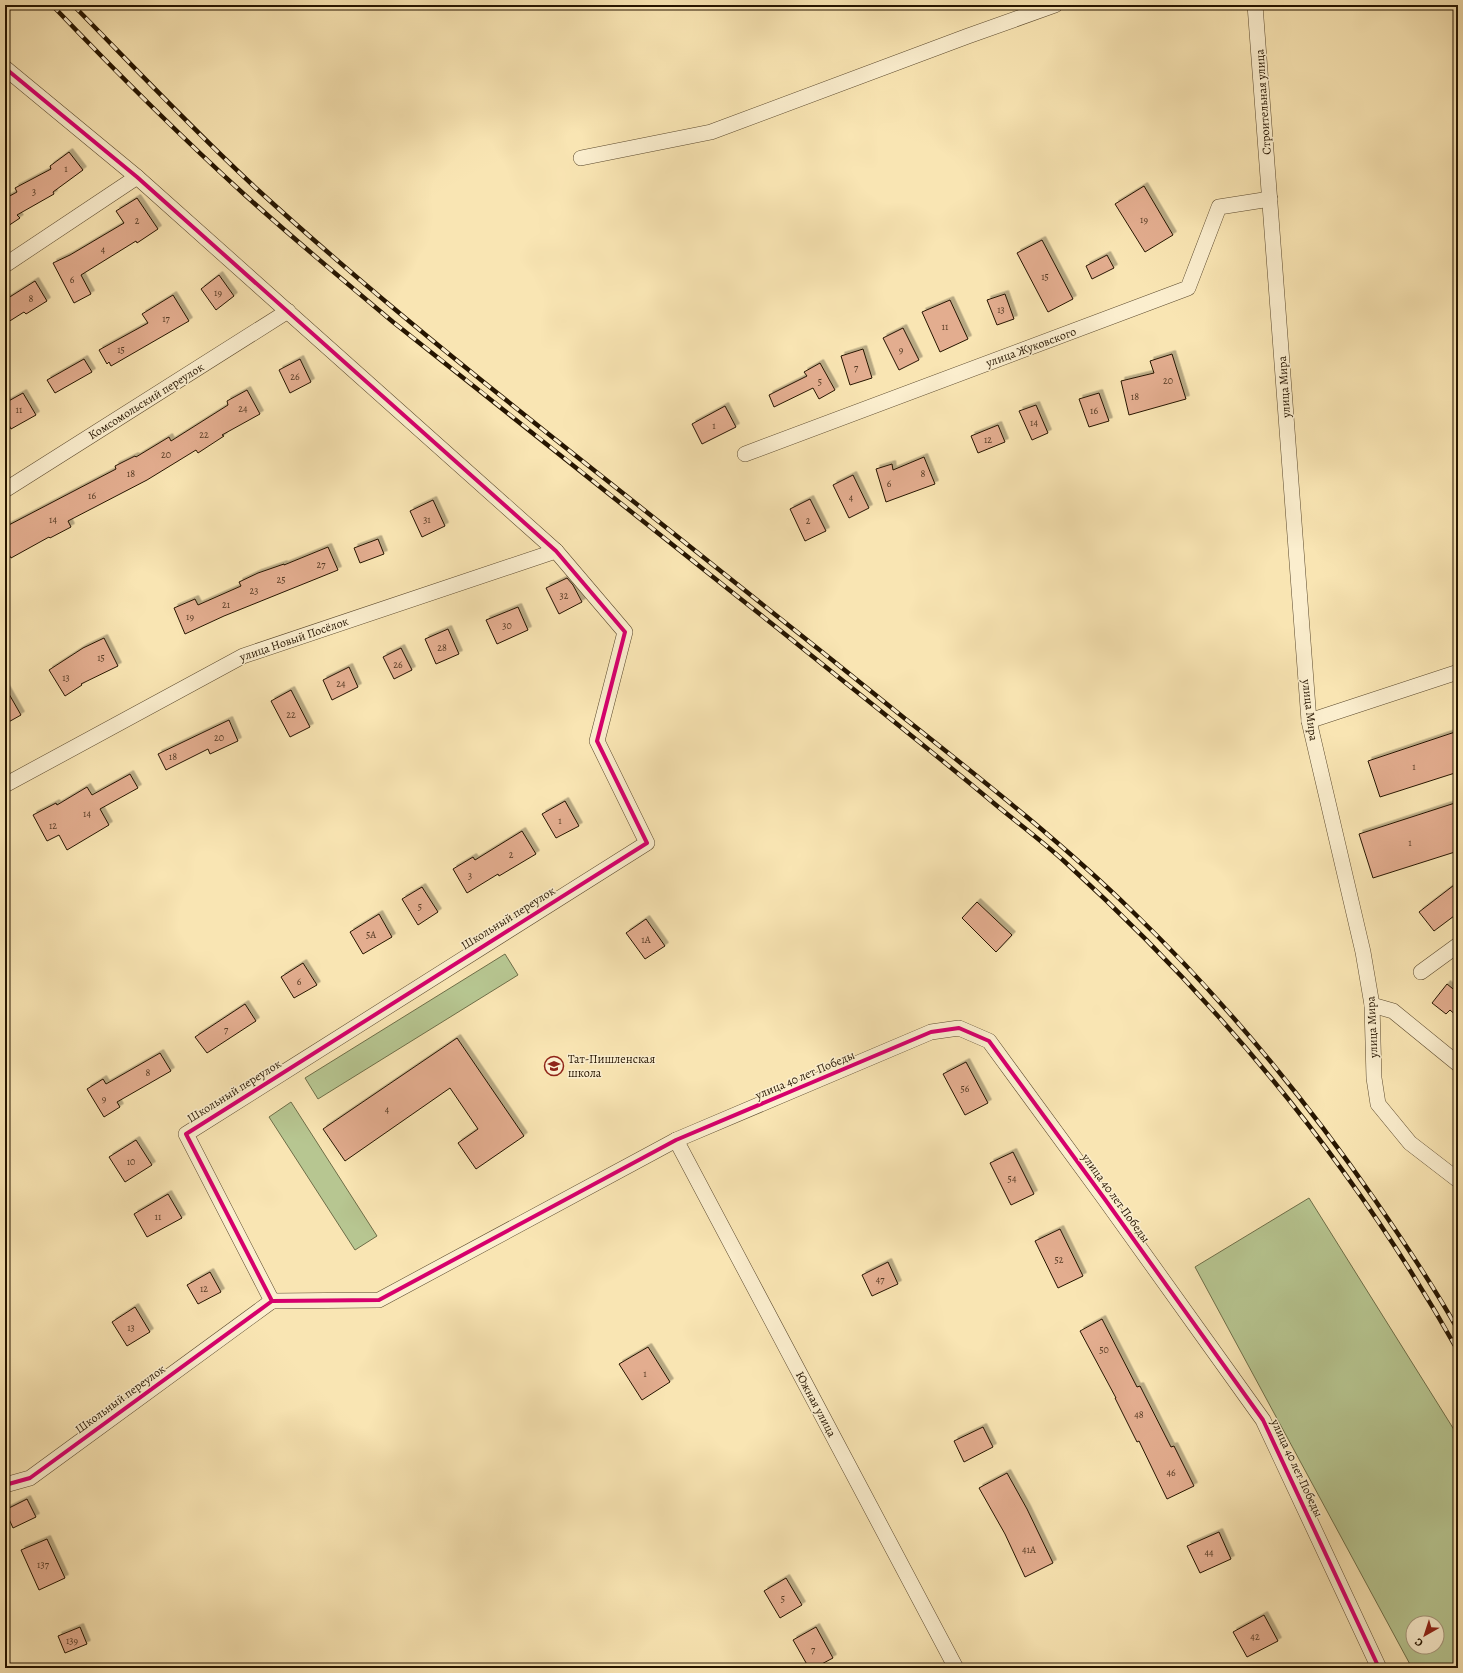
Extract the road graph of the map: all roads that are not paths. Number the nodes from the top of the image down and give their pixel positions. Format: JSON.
{"nodes":[{"id":1,"x":1054,"y":5,"type":"edge"},
{"id":2,"x":1255,"y":5,"type":"edge"},
{"id":3,"x":5,"y":68,"type":"edge"},
{"id":4,"x":581,"y":158,"type":"dead end"},
{"id":5,"x":137,"y":177,"type":"junction"},
{"id":6,"x":1270,"y":199,"type":"junction"},
{"id":7,"x":5,"y":265,"type":"edge"},
{"id":8,"x":288,"y":311,"type":"junction"},
{"id":9,"x":745,"y":454,"type":"dead end"},
{"id":10,"x":5,"y":490,"type":"edge"},
{"id":11,"x":556,"y":551,"type":"junction"},
{"id":12,"x":1458,"y":672,"type":"edge"},
{"id":13,"x":1309,"y":721,"type":"junction"},
{"id":14,"x":5,"y":785,"type":"edge"},
{"id":15,"x":1458,"y":945,"type":"edge"},
{"id":16,"x":1421,"y":972,"type":"dead end"},
{"id":17,"x":1372,"y":1005,"type":"junction"},
{"id":18,"x":1458,"y":1064,"type":"edge"},
{"id":19,"x":676,"y":1140,"type":"junction"},
{"id":20,"x":1458,"y":1180,"type":"edge"},
{"id":21,"x":272,"y":1301,"type":"junction"},
{"id":22,"x":5,"y":1485,"type":"edge"},
{"id":23,"x":956,"y":1668,"type":"edge"},
{"id":24,"x":1379,"y":1668,"type":"edge"}],
"edges":[{"from":1,"to":4,"type":"street"},
{"from":2,"to":6,"type":"street","name":"Строительная улица"},
{"from":3,"to":5,"type":"street"},
{"from":5,"to":7,"type":"street"},
{"from":5,"to":8,"type":"street"},
{"from":6,"to":9,"type":"street","name":"улица Жуковского"},
{"from":6,"to":13,"type":"street","name":"улица Мира"},
{"from":8,"to":10,"type":"street","name":"Комсомольский переулок"},
{"from":8,"to":11,"type":"street"},
{"from":11,"to":14,"type":"street","name":"улица Новый Посёлок"},
{"from":11,"to":21,"type":"street","name":"Школьный переулок"},
{"from":12,"to":13,"type":"street"},
{"from":13,"to":17,"type":"street","name":"улица Мира"},
{"from":15,"to":16,"type":"street"},
{"from":17,"to":18,"type":"street"},
{"from":17,"to":20,"type":"street","name":"улица Мира"},
{"from":19,"to":21,"type":"street","name":"улица 40 лет Победы"},
{"from":19,"to":23,"type":"street","name":"Южная улица"},
{"from":19,"to":24,"type":"street","name":"улица 40 лет Победы"},
{"from":21,"to":22,"type":"street","name":"Школьный переулок"}]}
